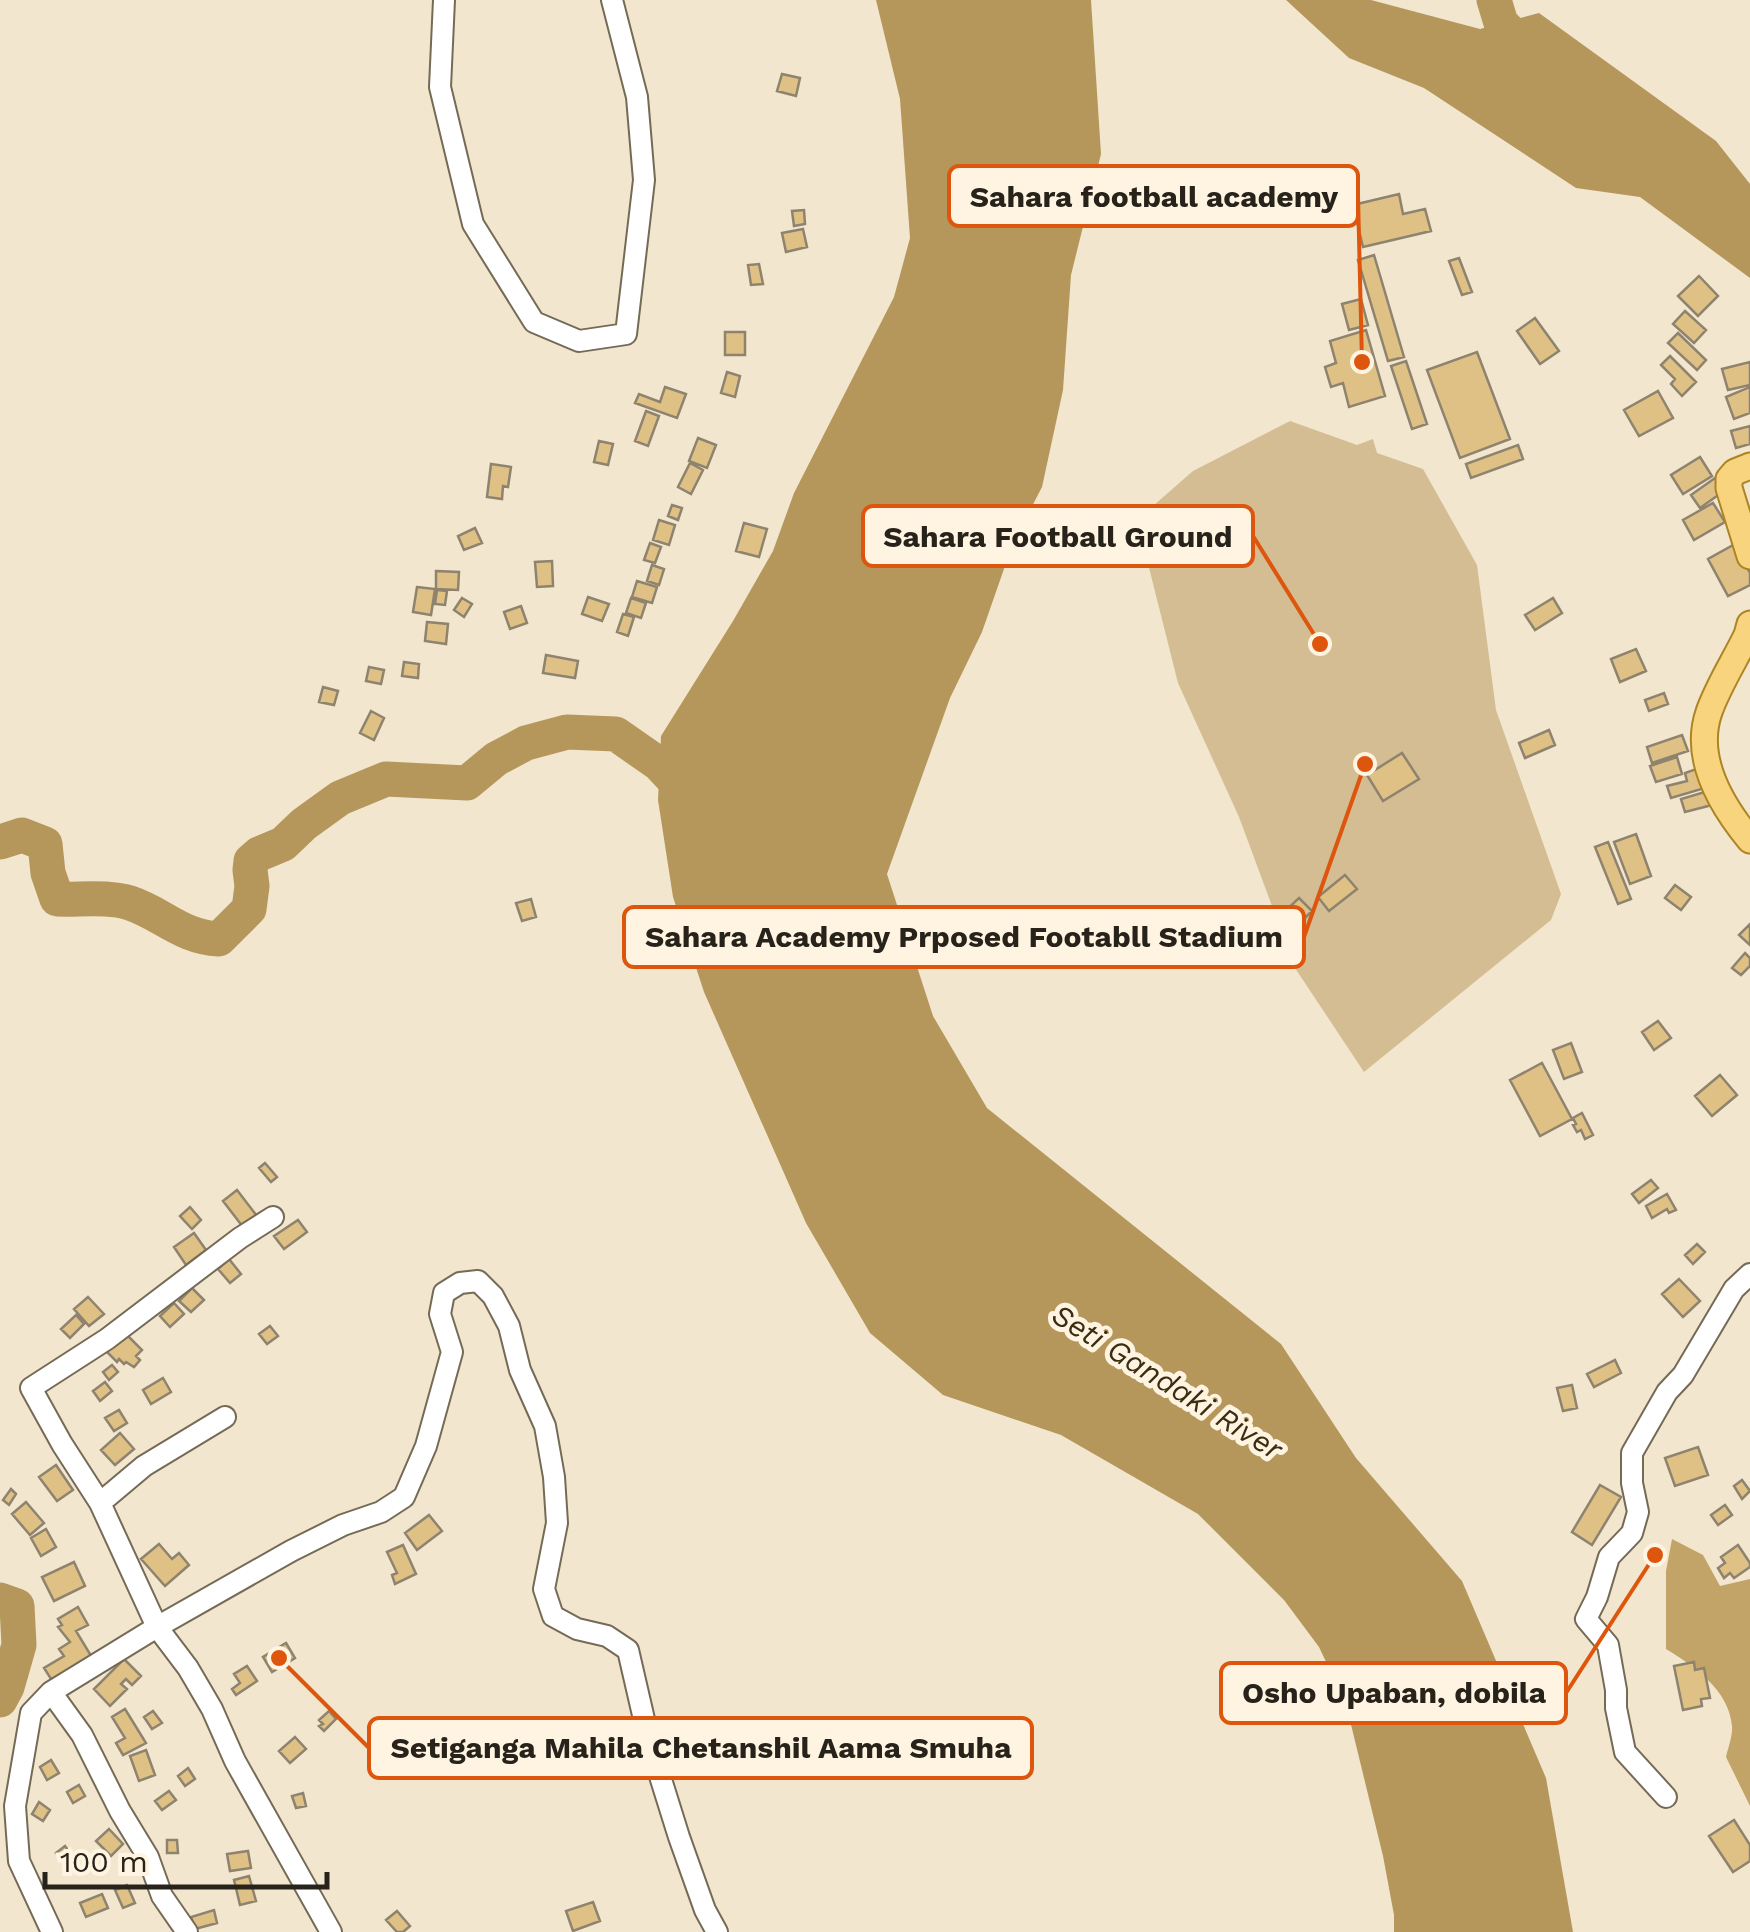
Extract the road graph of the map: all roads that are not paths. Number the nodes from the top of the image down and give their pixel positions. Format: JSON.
{"nodes":[{"id":1,"x":444,"y":0,"type":"edge"},
{"id":2,"x":612,"y":0,"type":"edge"},
{"id":3,"x":1750,"y":466,"type":"edge"},
{"id":4,"x":1750,"y":556,"type":"edge"},
{"id":5,"x":1750,"y":624,"type":"edge"},
{"id":6,"x":1750,"y":840,"type":"edge"},
{"id":7,"x":274,"y":1217,"type":"dead end"},
{"id":8,"x":1750,"y":1274,"type":"edge"},
{"id":9,"x":225,"y":1417,"type":"dead end"},
{"id":10,"x":100,"y":1503,"type":"junction"},
{"id":11,"x":157,"y":1627,"type":"junction"},
{"id":12,"x":51,"y":1692,"type":"junction"},
{"id":13,"x":1666,"y":1797,"type":"dead end"},
{"id":14,"x":325,"y":1929,"type":"edge"},
{"id":15,"x":52,"y":1932,"type":"edge"},
{"id":16,"x":187,"y":1932,"type":"edge"},
{"id":17,"x":717,"y":1932,"type":"edge"}],
"edges":[{"from":1,"to":2,"type":"street"},
{"from":3,"to":4,"type":"main road"},
{"from":5,"to":6,"type":"main road"},
{"from":7,"to":10,"type":"street"},
{"from":8,"to":13,"type":"street"},
{"from":9,"to":10,"type":"street"},
{"from":10,"to":11,"type":"street"},
{"from":11,"to":12,"type":"street"},
{"from":11,"to":14,"type":"street"},
{"from":11,"to":17,"type":"street"},
{"from":12,"to":15,"type":"street"},
{"from":12,"to":16,"type":"street"}]}
